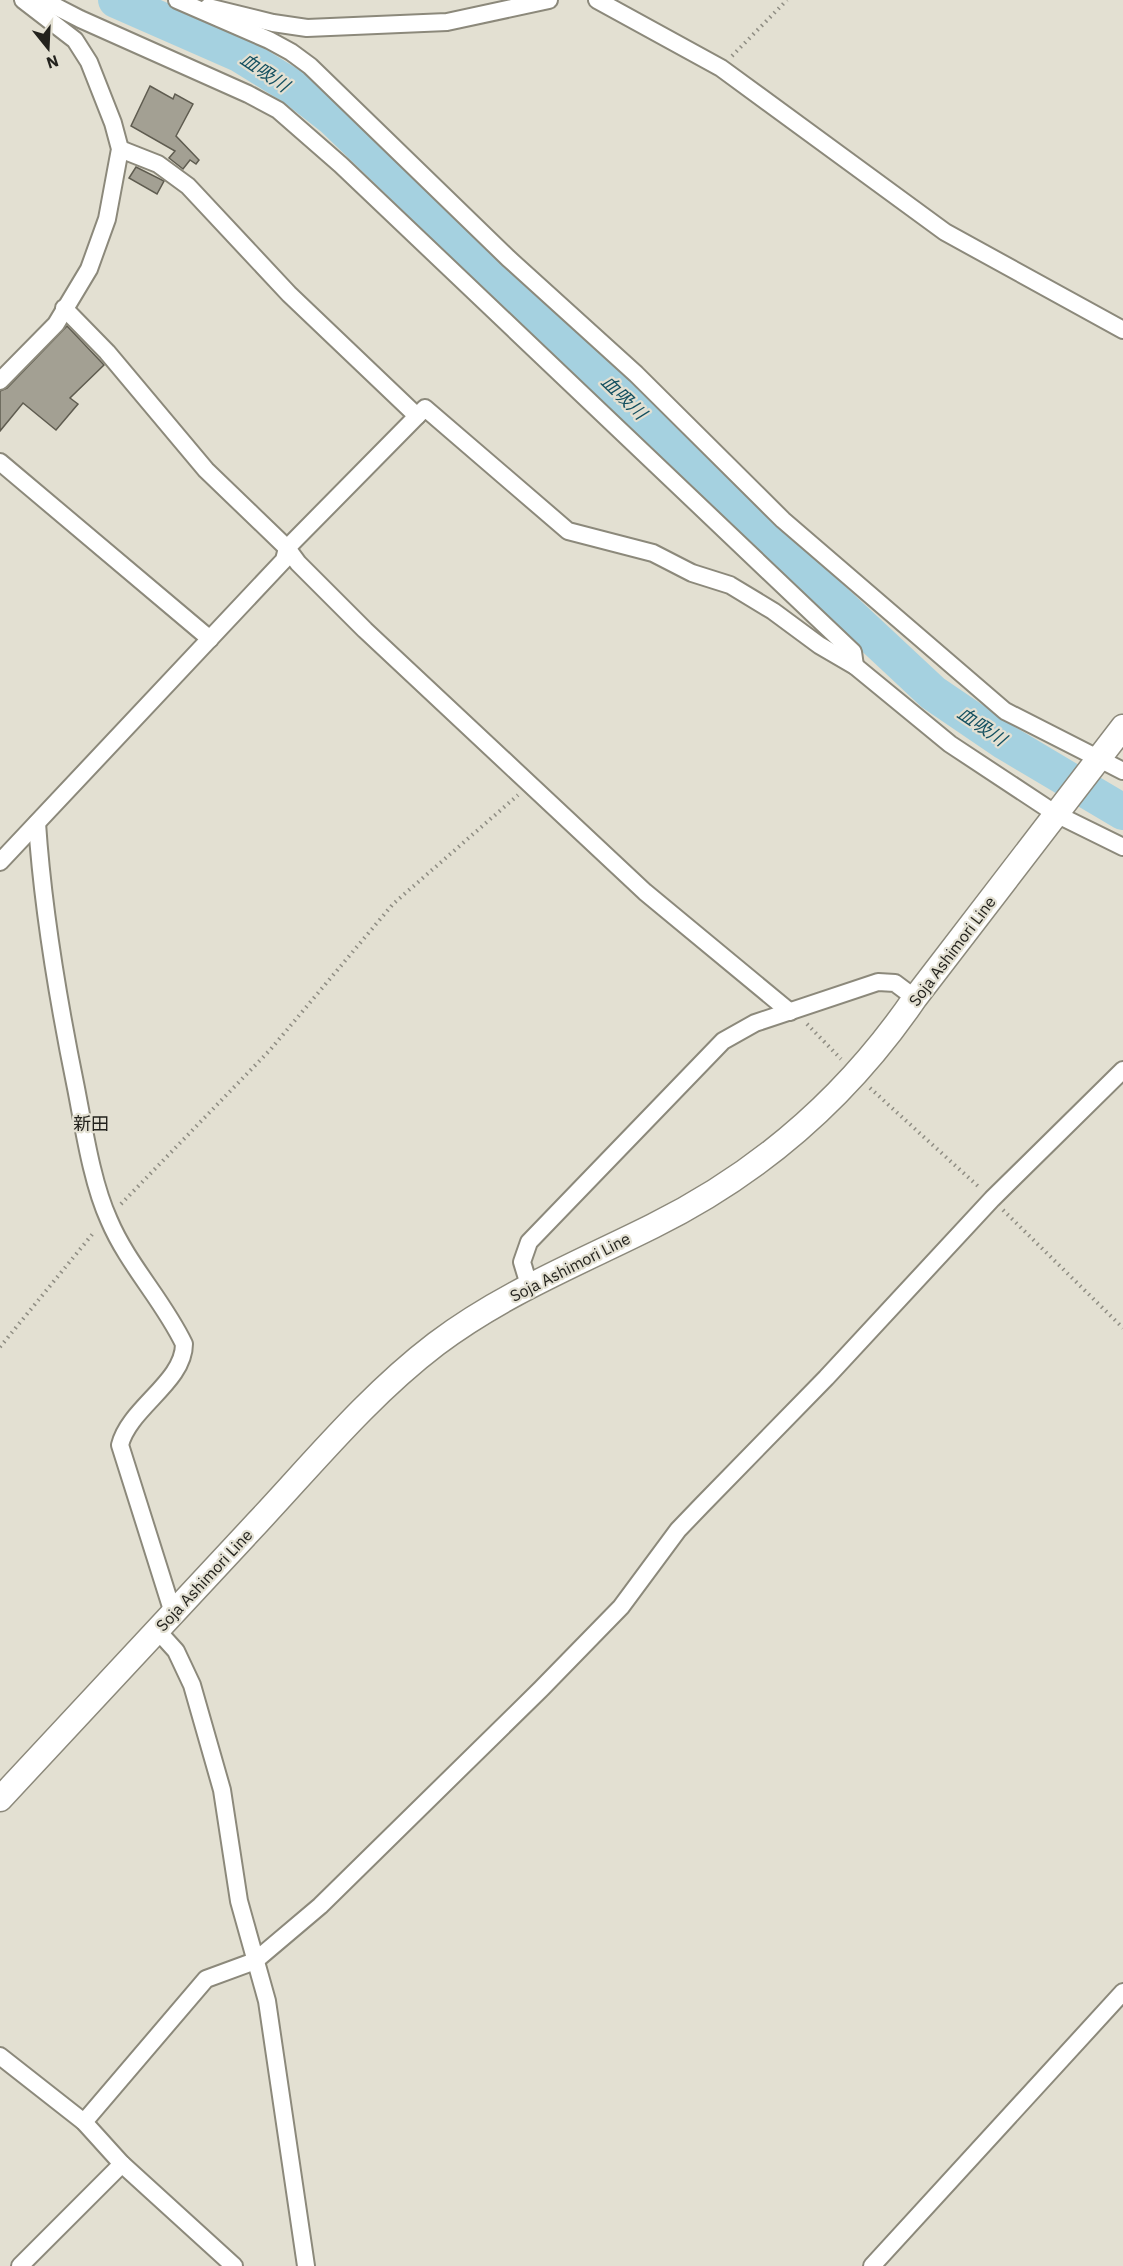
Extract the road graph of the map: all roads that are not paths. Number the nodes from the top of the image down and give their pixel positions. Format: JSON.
{"nodes":[{"id":1,"x":23,"y":0,"type":"edge"},
{"id":2,"x":43,"y":0,"type":"edge"},
{"id":3,"x":549,"y":0,"type":"edge"},
{"id":4,"x":597,"y":0,"type":"edge"},
{"id":5,"x":183,"y":3,"type":"edge"},
{"id":6,"x":120,"y":149,"type":"junction"},
{"id":7,"x":64,"y":308,"type":"junction"},
{"id":8,"x":1123,"y":330,"type":"edge"},
{"id":9,"x":0,"y":381,"type":"edge"},
{"id":10,"x":417,"y":416,"type":"junction"},
{"id":11,"x":0,"y":462,"type":"edge"},
{"id":12,"x":287,"y":548,"type":"junction"},
{"id":13,"x":210,"y":639,"type":"junction"},
{"id":14,"x":855,"y":666,"type":"junction"},
{"id":15,"x":1123,"y":727,"type":"edge"},
{"id":16,"x":1095,"y":763,"type":"junction"},
{"id":17,"x":1123,"y":771,"type":"edge"},
{"id":18,"x":1060,"y":810,"type":"junction"},
{"id":19,"x":37,"y":824,"type":"junction"},
{"id":20,"x":1123,"y":847,"type":"edge"},
{"id":21,"x":0,"y":862,"type":"edge"},
{"id":22,"x":915,"y":998,"type":"junction"},
{"id":23,"x":792,"y":1011,"type":"junction"},
{"id":24,"x":1123,"y":1070,"type":"edge"},
{"id":25,"x":529,"y":1285,"type":"junction"},
{"id":26,"x":174,"y":1613,"type":"junction"},
{"id":27,"x":157,"y":1630,"type":"junction"},
{"id":28,"x":0,"y":1799,"type":"edge"},
{"id":29,"x":255,"y":1961,"type":"junction"},
{"id":30,"x":1123,"y":1992,"type":"edge"},
{"id":31,"x":0,"y":2056,"type":"edge"},
{"id":32,"x":84,"y":2122,"type":"junction"},
{"id":33,"x":119,"y":2168,"type":"junction"},
{"id":34,"x":20,"y":2266,"type":"edge"},
{"id":35,"x":234,"y":2266,"type":"edge"},
{"id":36,"x":306,"y":2266,"type":"edge"},
{"id":37,"x":872,"y":2266,"type":"edge"}],
"edges":[{"from":1,"to":6,"type":"street"},
{"from":2,"to":14,"type":"street"},
{"from":3,"to":5,"type":"street"},
{"from":4,"to":8,"type":"street"},
{"from":5,"to":16,"type":"street"},
{"from":6,"to":7,"type":"street"},
{"from":6,"to":10,"type":"street"},
{"from":7,"to":9,"type":"street"},
{"from":7,"to":12,"type":"street"},
{"from":10,"to":12,"type":"street"},
{"from":10,"to":14,"type":"street"},
{"from":11,"to":13,"type":"street"},
{"from":12,"to":13,"type":"street"},
{"from":12,"to":23,"type":"street"},
{"from":13,"to":19,"type":"street"},
{"from":14,"to":18,"type":"street"},
{"from":15,"to":16,"type":"main road","name":"Soja Ashimori Line"},
{"from":16,"to":17,"type":"street"},
{"from":16,"to":18,"type":"main road","name":"Soja Ashimori Line"},
{"from":18,"to":20,"type":"street"},
{"from":18,"to":22,"type":"main road","name":"Soja Ashimori Line"},
{"from":19,"to":21,"type":"street"},
{"from":19,"to":26,"type":"street"},
{"from":22,"to":23,"type":"street"},
{"from":22,"to":25,"type":"main road","name":"Soja Ashimori Line"},
{"from":23,"to":25,"type":"street"},
{"from":24,"to":29,"type":"street"},
{"from":25,"to":26,"type":"main road","name":"Soja Ashimori Line"},
{"from":26,"to":27,"type":"main road","name":"Soja Ashimori Line"},
{"from":27,"to":28,"type":"main road","name":"Soja Ashimori Line"},
{"from":27,"to":29,"type":"street"},
{"from":29,"to":32,"type":"street"},
{"from":29,"to":36,"type":"street"},
{"from":30,"to":37,"type":"street"},
{"from":31,"to":32,"type":"street"},
{"from":32,"to":33,"type":"street"},
{"from":33,"to":34,"type":"street"},
{"from":33,"to":35,"type":"street"}]}
